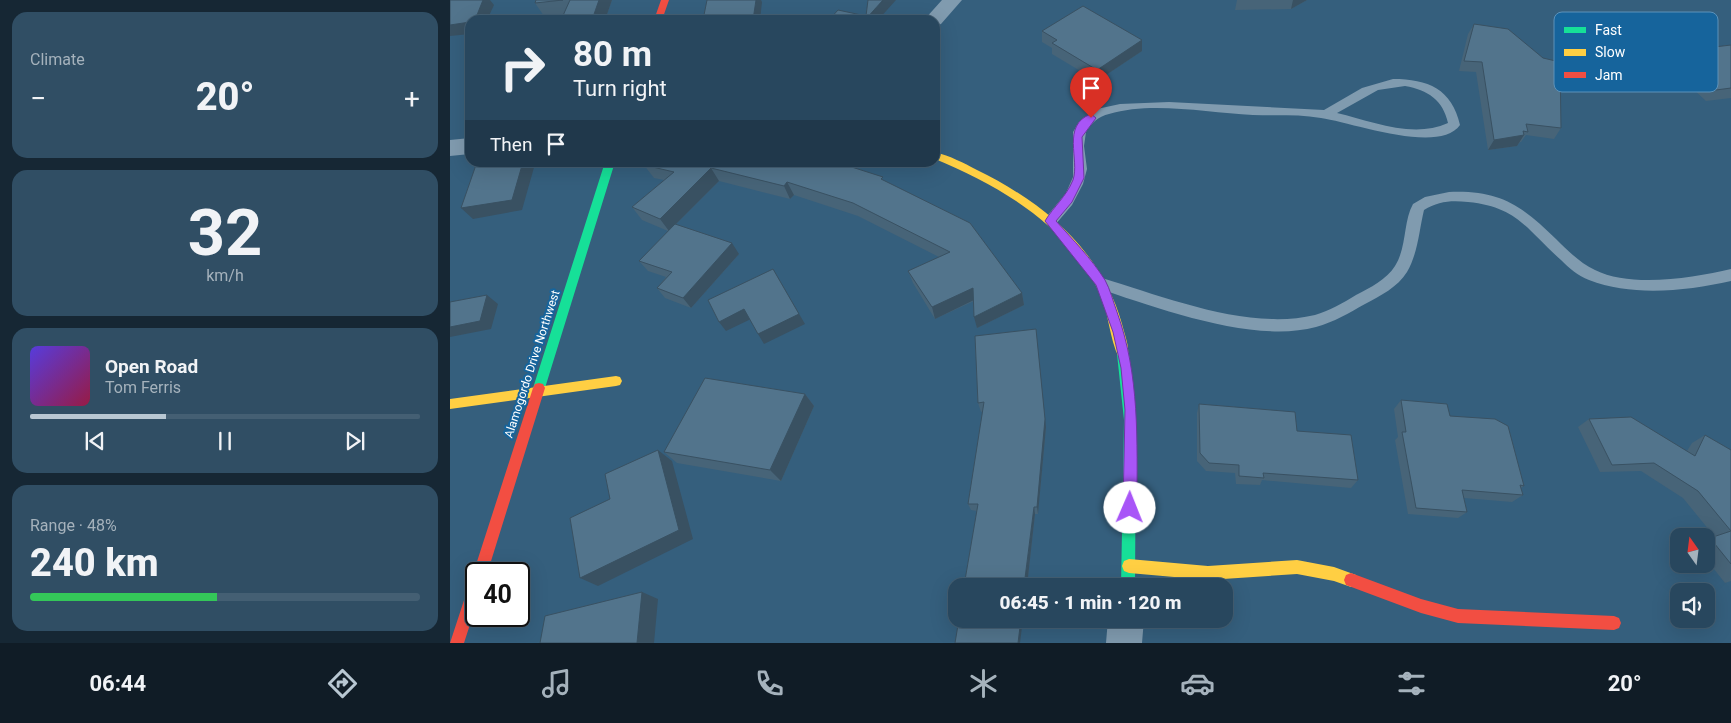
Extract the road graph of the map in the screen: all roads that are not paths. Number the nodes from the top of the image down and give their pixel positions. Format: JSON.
{"nodes":[{"id":1,"x":665,"y":0,"type":"edge"},
{"id":2,"x":954,"y":0,"type":"edge"},
{"id":3,"x":660,"y":15,"type":"edge"},
{"id":4,"x":939,"y":15,"type":"edge"},
{"id":5,"x":1327,"y":114,"type":"junction"},
{"id":6,"x":465,"y":146,"type":"edge"},
{"id":7,"x":450,"y":148,"type":"edge"},
{"id":8,"x":940,"y":157,"type":"edge"},
{"id":9,"x":608,"y":167,"type":"edge"},
{"id":10,"x":1050,"y":221,"type":"junction"},
{"id":11,"x":1731,"y":275,"type":"edge"},
{"id":12,"x":1102,"y":284,"type":"junction"},
{"id":13,"x":616,"y":381,"type":"dead end"},
{"id":14,"x":537,"y":392,"type":"junction"},
{"id":15,"x":450,"y":404,"type":"edge"},
{"id":16,"x":484,"y":562,"type":"edge"},
{"id":17,"x":1129,"y":566,"type":"junction"},
{"id":18,"x":1128,"y":578,"type":"edge"},
{"id":19,"x":465,"y":619,"type":"edge"},
{"id":20,"x":1614,"y":624,"type":"dead end"},
{"id":21,"x":1125,"y":628,"type":"edge"},
{"id":22,"x":457,"y":643,"type":"edge"},
{"id":23,"x":1124,"y":643,"type":"edge"}],
"edges":[{"from":1,"to":3,"type":"street"},
{"from":2,"to":4,"type":"street"},
{"from":5,"to":5,"type":"lane"},
{"from":5,"to":10,"type":"lane"},
{"from":6,"to":7,"type":"street"},
{"from":8,"to":10,"type":"street"},
{"from":9,"to":14,"type":"street","name":"Alamogordo Drive Northwest"},
{"from":10,"to":12,"type":"street"},
{"from":11,"to":12,"type":"lane"},
{"from":12,"to":17,"type":"street"},
{"from":13,"to":14,"type":"street"},
{"from":14,"to":15,"type":"street"},
{"from":14,"to":16,"type":"street","name":"Alamogordo Drive Northwest"},
{"from":17,"to":18,"type":"street"},
{"from":17,"to":20,"type":"street"},
{"from":19,"to":22,"type":"street"},
{"from":21,"to":23,"type":"street"}]}
